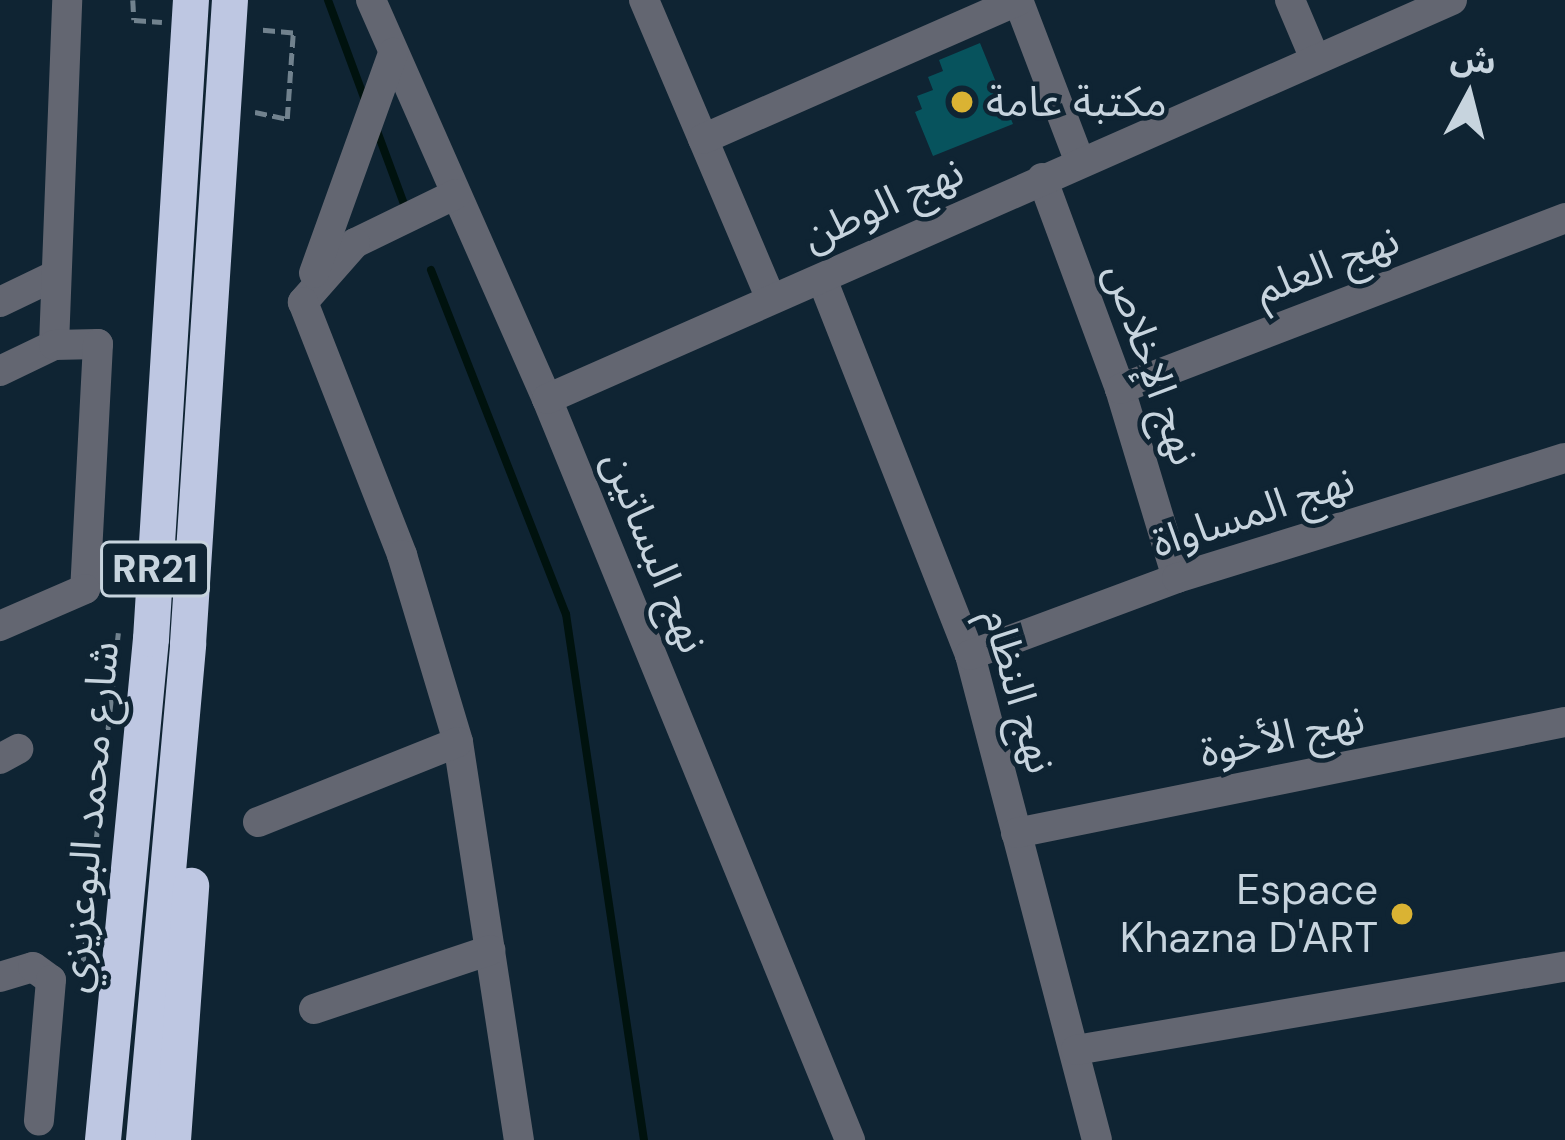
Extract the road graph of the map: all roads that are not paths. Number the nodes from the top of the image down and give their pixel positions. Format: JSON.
{"nodes":[{"id":1,"x":46,"y":0,"type":"edge"},
{"id":2,"x":68,"y":0,"type":"edge"},
{"id":3,"x":191,"y":0,"type":"edge"},
{"id":4,"x":371,"y":0,"type":"edge"},
{"id":5,"x":644,"y":0,"type":"edge"},
{"id":6,"x":1018,"y":0,"type":"edge"},
{"id":7,"x":1290,"y":0,"type":"edge"},
{"id":8,"x":1452,"y":0,"type":"edge"},
{"id":9,"x":243,"y":9,"type":"edge"},
{"id":10,"x":65,"y":39,"type":"junction"},
{"id":11,"x":393,"y":53,"type":"junction"},
{"id":12,"x":1315,"y":58,"type":"junction"},
{"id":13,"x":704,"y":139,"type":"junction"},
{"id":14,"x":1080,"y":161,"type":"junction"},
{"id":15,"x":1042,"y":178,"type":"junction"},
{"id":16,"x":456,"y":194,"type":"junction"},
{"id":17,"x":1565,"y":218,"type":"edge"},
{"id":18,"x":56,"y":275,"type":"junction"},
{"id":19,"x":822,"y":279,"type":"junction"},
{"id":20,"x":308,"y":288,"type":"junction"},
{"id":21,"x":771,"y":299,"type":"junction"},
{"id":22,"x":0,"y":302,"type":"edge"},
{"id":23,"x":54,"y":345,"type":"junction"},
{"id":24,"x":4,"y":359,"type":"edge"},
{"id":25,"x":1120,"y":389,"type":"junction"},
{"id":26,"x":547,"y":399,"type":"junction"},
{"id":27,"x":1565,"y":458,"type":"edge"},
{"id":28,"x":1177,"y":578,"type":"junction"},
{"id":29,"x":0,"y":626,"type":"edge"},
{"id":30,"x":970,"y":655,"type":"junction"},
{"id":31,"x":1565,"y":722,"type":"edge"},
{"id":32,"x":458,"y":742,"type":"junction"},
{"id":33,"x":258,"y":822,"type":"dead end"},
{"id":34,"x":1016,"y":833,"type":"junction"},
{"id":35,"x":490,"y":950,"type":"junction"},
{"id":36,"x":1565,"y":966,"type":"edge"},
{"id":37,"x":0,"y":977,"type":"edge"},
{"id":38,"x":314,"y":1009,"type":"dead end"},
{"id":39,"x":1076,"y":1050,"type":"junction"},
{"id":40,"x":39,"y":1120,"type":"dead end"},
{"id":41,"x":154,"y":1135,"type":"edge"},
{"id":42,"x":96,"y":1139,"type":"edge"},
{"id":43,"x":517,"y":1139,"type":"edge"},
{"id":44,"x":850,"y":1140,"type":"edge"},
{"id":45,"x":1097,"y":1140,"type":"edge"}],
"edges":[{"from":1,"to":10,"type":"street"},
{"from":2,"to":10,"type":"street"},
{"from":3,"to":42,"type":"highway","name":"شارع محمد البوعزيزي","number":"RR21"},
{"from":4,"to":11,"type":"street","name":"نهج البساتين"},
{"from":5,"to":13,"type":"street"},
{"from":6,"to":13,"type":"street"},
{"from":6,"to":14,"type":"street"},
{"from":7,"to":12,"type":"street"},
{"from":8,"to":12,"type":"street","name":"نهج الوطن"},
{"from":9,"to":41,"type":"highway","name":"شارع محمد البوعزيزي","number":"RR21"},
{"from":10,"to":18,"type":"street"},
{"from":11,"to":16,"type":"street","name":"نهج البساتين"},
{"from":11,"to":20,"type":"street"},
{"from":12,"to":14,"type":"street","name":"نهج الوطن"},
{"from":13,"to":21,"type":"street"},
{"from":14,"to":15,"type":"street","name":"نهج الوطن"},
{"from":15,"to":19,"type":"street","name":"نهج الوطن"},
{"from":15,"to":25,"type":"street","name":"نهج الإخلاص"},
{"from":16,"to":20,"type":"street"},
{"from":16,"to":26,"type":"street","name":"نهج البساتين"},
{"from":17,"to":25,"type":"street","name":"نهج العلم"},
{"from":18,"to":22,"type":"street"},
{"from":18,"to":23,"type":"street"},
{"from":19,"to":21,"type":"street","name":"نهج الوطن"},
{"from":19,"to":30,"type":"street","name":"نهج النظام"},
{"from":20,"to":32,"type":"street"},
{"from":21,"to":26,"type":"street","name":"نهج الوطن"},
{"from":23,"to":24,"type":"street"},
{"from":23,"to":29,"type":"street"},
{"from":25,"to":28,"type":"street","name":"نهج الإخلاص"},
{"from":26,"to":44,"type":"street","name":"نهج البساتين"},
{"from":27,"to":28,"type":"street","name":"نهج المساواة"},
{"from":28,"to":30,"type":"street","name":"نهج المساواة"},
{"from":30,"to":34,"type":"street","name":"نهج النظام"},
{"from":31,"to":34,"type":"street","name":"نهج الأخوة"},
{"from":32,"to":33,"type":"street"},
{"from":32,"to":35,"type":"street"},
{"from":34,"to":39,"type":"street","name":"نهج النظام"},
{"from":35,"to":38,"type":"street"},
{"from":35,"to":43,"type":"street"},
{"from":36,"to":39,"type":"street"},
{"from":37,"to":40,"type":"street"},
{"from":39,"to":45,"type":"street","name":"نهج النظام"}]}
